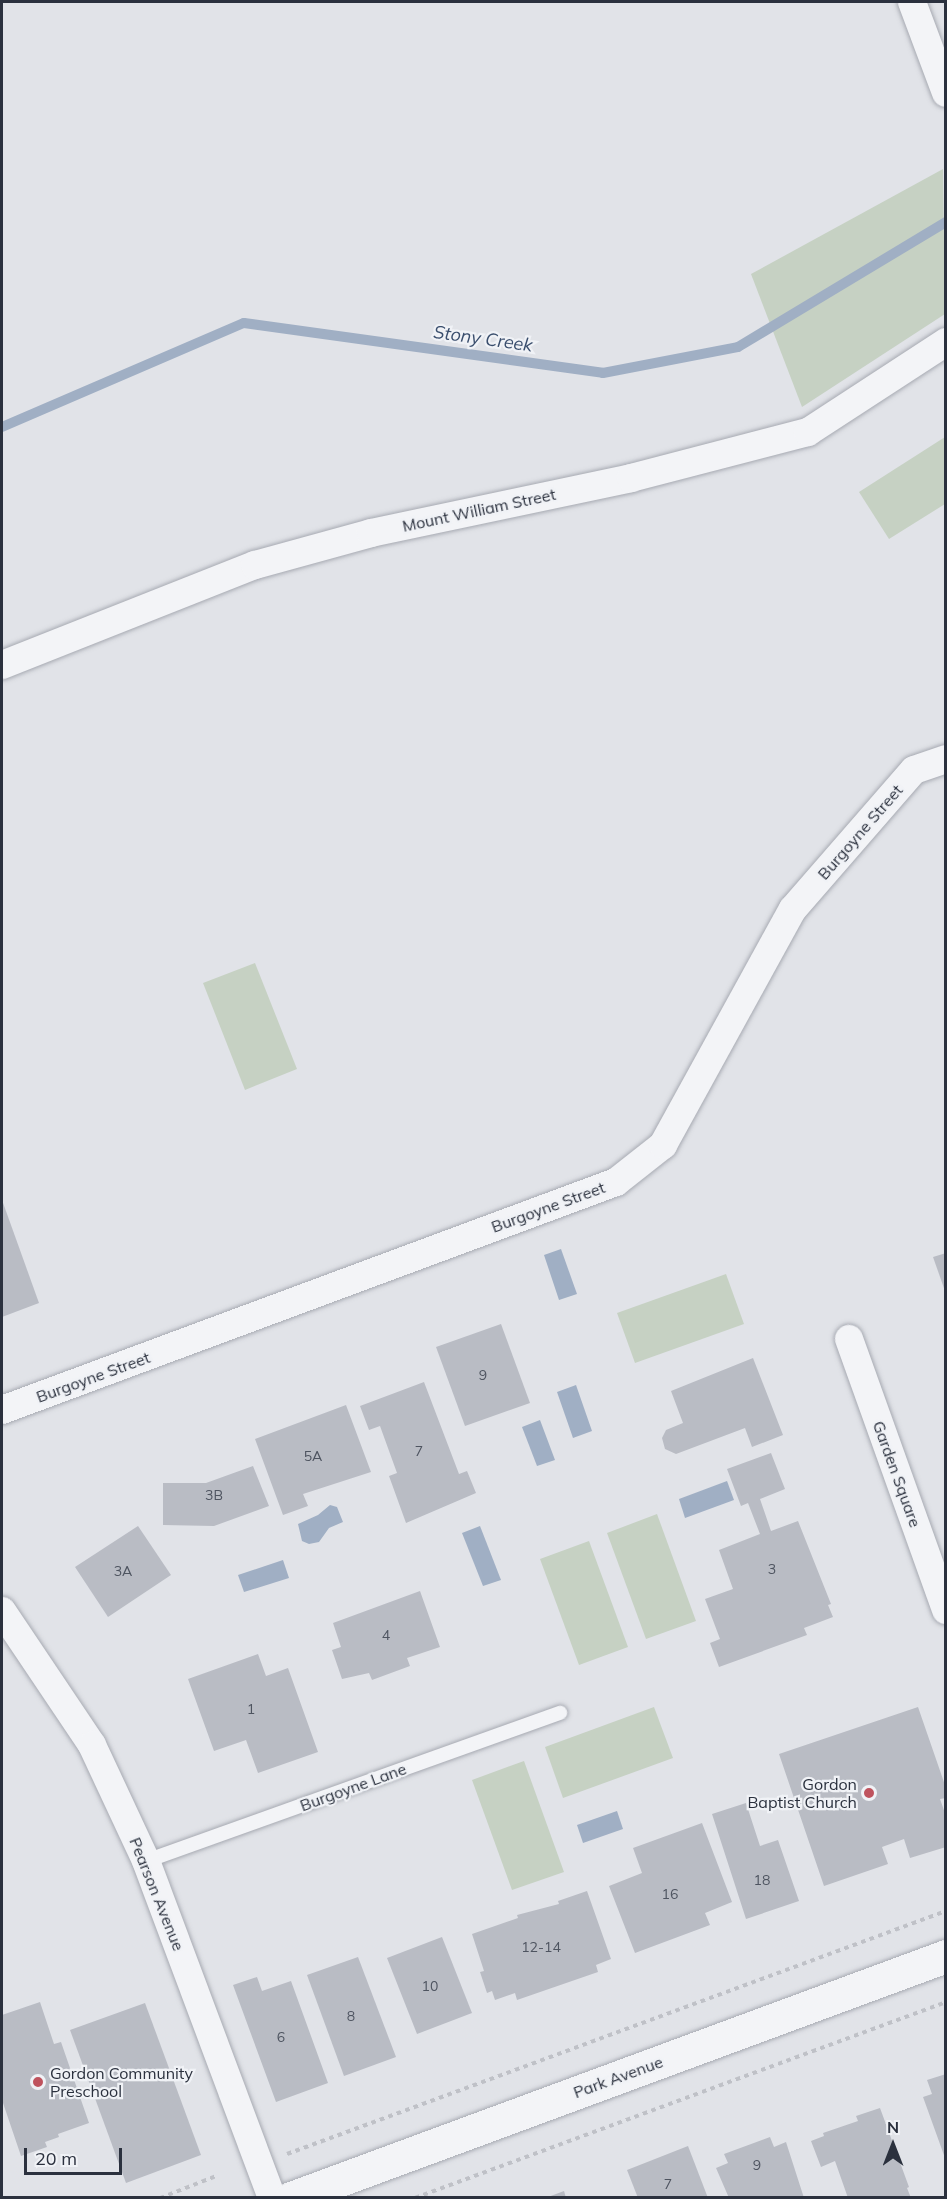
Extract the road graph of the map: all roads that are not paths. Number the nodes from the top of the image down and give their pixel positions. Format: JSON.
{"nodes":[{"id":1,"x":912,"y":2,"type":"edge"},
{"id":2,"x":945,"y":93,"type":"edge"},
{"id":3,"x":945,"y":342,"type":"edge"},
{"id":4,"x":2,"y":666,"type":"edge"},
{"id":5,"x":945,"y":759,"type":"edge"},
{"id":6,"x":849,"y":1339,"type":"dead end"},
{"id":7,"x":2,"y":1410,"type":"edge"},
{"id":8,"x":945,"y":1610,"type":"edge"},
{"id":9,"x":2,"y":1611,"type":"edge"},
{"id":10,"x":560,"y":1713,"type":"dead end"},
{"id":11,"x":146,"y":1861,"type":"junction"},
{"id":12,"x":945,"y":1956,"type":"edge"},
{"id":13,"x":272,"y":2198,"type":"edge"},
{"id":14,"x":291,"y":2198,"type":"edge"}],
"edges":[{"from":1,"to":2,"type":"street"},
{"from":3,"to":4,"type":"street","name":"Mount William Street"},
{"from":5,"to":7,"type":"street","name":"Burgoyne Street"},
{"from":6,"to":8,"type":"street","name":"Garden Square"},
{"from":9,"to":11,"type":"street","name":"Pearson Avenue"},
{"from":10,"to":11,"type":"lane","name":"Burgoyne Lane"},
{"from":11,"to":13,"type":"street","name":"Pearson Avenue"},
{"from":12,"to":14,"type":"street","name":"Park Avenue"}]}
